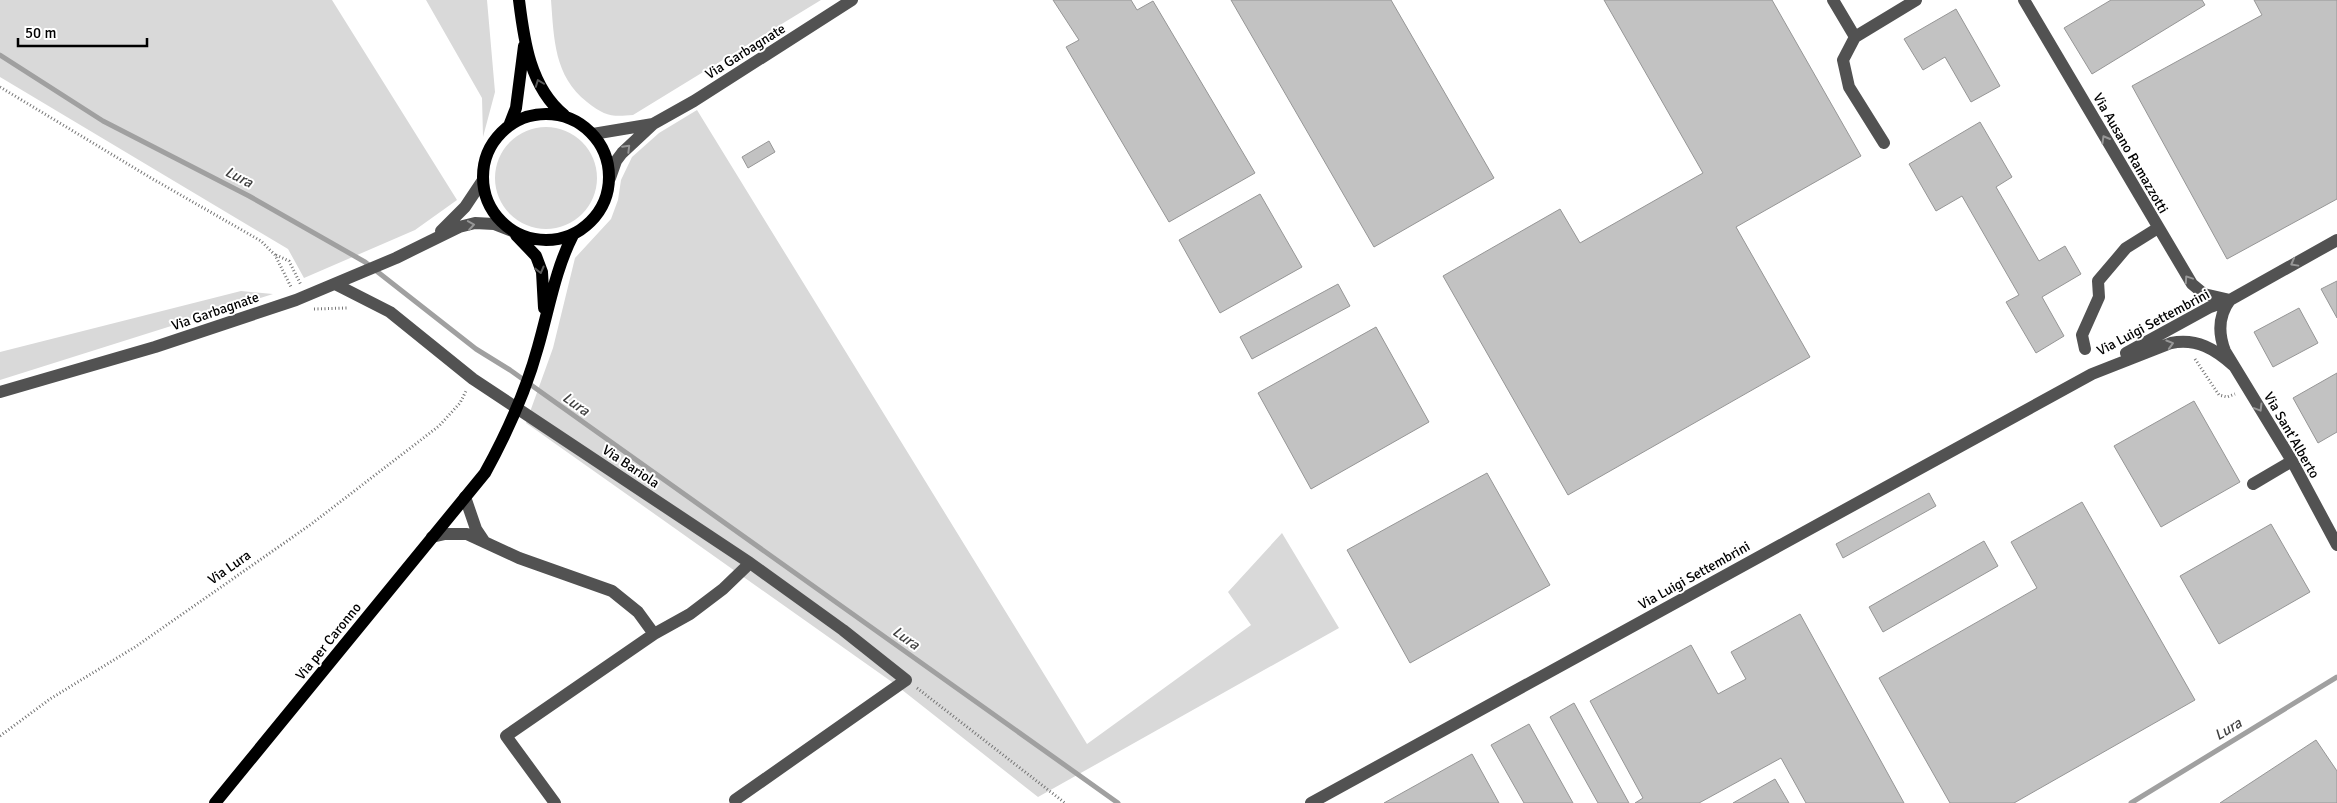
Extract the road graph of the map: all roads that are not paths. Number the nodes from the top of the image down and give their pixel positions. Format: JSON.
{"nodes":[{"id":1,"x":519,"y":0,"type":"edge"},
{"id":2,"x":852,"y":0,"type":"edge"},
{"id":3,"x":1833,"y":0,"type":"edge"},
{"id":4,"x":1916,"y":0,"type":"edge"},
{"id":5,"x":2024,"y":0,"type":"edge"},
{"id":6,"x":1855,"y":37,"type":"junction"},
{"id":7,"x":524,"y":44,"type":"junction"},
{"id":8,"x":564,"y":116,"type":"junction"},
{"id":9,"x":653,"y":124,"type":"junction"},
{"id":10,"x":508,"y":126,"type":"junction"},
{"id":11,"x":593,"y":134,"type":"junction"},
{"id":12,"x":1884,"y":144,"type":"dead end"},
{"id":13,"x":610,"y":178,"type":"junction"},
{"id":14,"x":482,"y":180,"type":"junction"},
{"id":15,"x":2158,"y":228,"type":"junction"},
{"id":16,"x":512,"y":231,"type":"junction"},
{"id":17,"x":572,"y":235,"type":"junction"},
{"id":18,"x":432,"y":239,"type":"junction"},
{"id":19,"x":2337,"y":240,"type":"edge"},
{"id":20,"x":335,"y":284,"type":"junction"},
{"id":21,"x":2230,"y":300,"type":"junction"},
{"id":22,"x":544,"y":320,"type":"junction"},
{"id":23,"x":2085,"y":349,"type":"dead end"},
{"id":24,"x":2234,"y":366,"type":"junction"},
{"id":25,"x":2092,"y":374,"type":"junction"},
{"id":26,"x":0,"y":392,"type":"edge"},
{"id":27,"x":2292,"y":461,"type":"junction"},
{"id":28,"x":2253,"y":484,"type":"dead end"},
{"id":29,"x":465,"y":497,"type":"junction"},
{"id":30,"x":432,"y":537,"type":"junction"},
{"id":31,"x":486,"y":542,"type":"junction"},
{"id":32,"x":2337,"y":545,"type":"edge"},
{"id":33,"x":750,"y":563,"type":"junction"},
{"id":34,"x":654,"y":634,"type":"junction"},
{"id":35,"x":735,"y":800,"type":"dead end"},
{"id":36,"x":215,"y":803,"type":"edge"},
{"id":37,"x":555,"y":803,"type":"edge"},
{"id":38,"x":1311,"y":803,"type":"edge"}],
"edges":[{"from":1,"to":7,"type":"main road"},
{"from":2,"to":9,"type":"street","name":"Via Garbagnate"},
{"from":3,"to":6,"type":"street"},
{"from":4,"to":6,"type":"street"},
{"from":15,"to":5,"type":"street","name":"Via Ausano Ramazzotti","one_way":true},
{"from":6,"to":12,"type":"street"},
{"from":8,"to":7,"type":"main road","one_way":true},
{"from":7,"to":10,"type":"main road"},
{"from":8,"to":10,"type":"main road"},
{"from":8,"to":11,"type":"main road"},
{"from":9,"to":11,"type":"street","name":"Via Garbagnate"},
{"from":13,"to":9,"type":"street","name":"Via Garbagnate","one_way":true},
{"from":10,"to":14,"type":"main road"},
{"from":11,"to":13,"type":"main road"},
{"from":13,"to":17,"type":"main road"},
{"from":14,"to":16,"type":"main road"},
{"from":14,"to":18,"type":"street","name":"Via Garbagnate"},
{"from":21,"to":15,"type":"street","name":"Via Ausano Ramazzotti","one_way":true},
{"from":15,"to":23,"type":"street"},
{"from":16,"to":17,"type":"main road"},
{"from":18,"to":16,"type":"street","name":"Via Garbagnate","one_way":true},
{"from":16,"to":22,"type":"main road","one_way":true},
{"from":17,"to":22,"type":"main road"},
{"from":18,"to":20,"type":"street","name":"Via Garbagnate"},
{"from":19,"to":21,"type":"street","name":"Via Luigi Settembrini","one_way":true},
{"from":20,"to":26,"type":"street","name":"Via Garbagnate"},
{"from":20,"to":33,"type":"street","name":"Via Bariola"},
{"from":21,"to":24,"type":"street","name":"Via Luigi Settembrini"},
{"from":21,"to":25,"type":"street","name":"Via Luigi Settembrini"},
{"from":22,"to":29,"type":"main road","name":"Via per Caronno"},
{"from":25,"to":24,"type":"street","name":"Via Luigi Settembrini","one_way":true},
{"from":24,"to":27,"type":"street","name":"Via Sant'Alberto","one_way":true},
{"from":25,"to":38,"type":"street","name":"Via Luigi Settembrini"},
{"from":27,"to":28,"type":"street"},
{"from":27,"to":32,"type":"street","name":"Via Sant'Alberto"},
{"from":29,"to":30,"type":"main road","name":"Via per Caronno"},
{"from":29,"to":31,"type":"street"},
{"from":30,"to":31,"type":"street"},
{"from":30,"to":36,"type":"main road","name":"Via per Caronno"},
{"from":31,"to":34,"type":"street"},
{"from":33,"to":34,"type":"street"},
{"from":33,"to":35,"type":"street","name":"Via Bariola"},
{"from":34,"to":37,"type":"street"}]}
